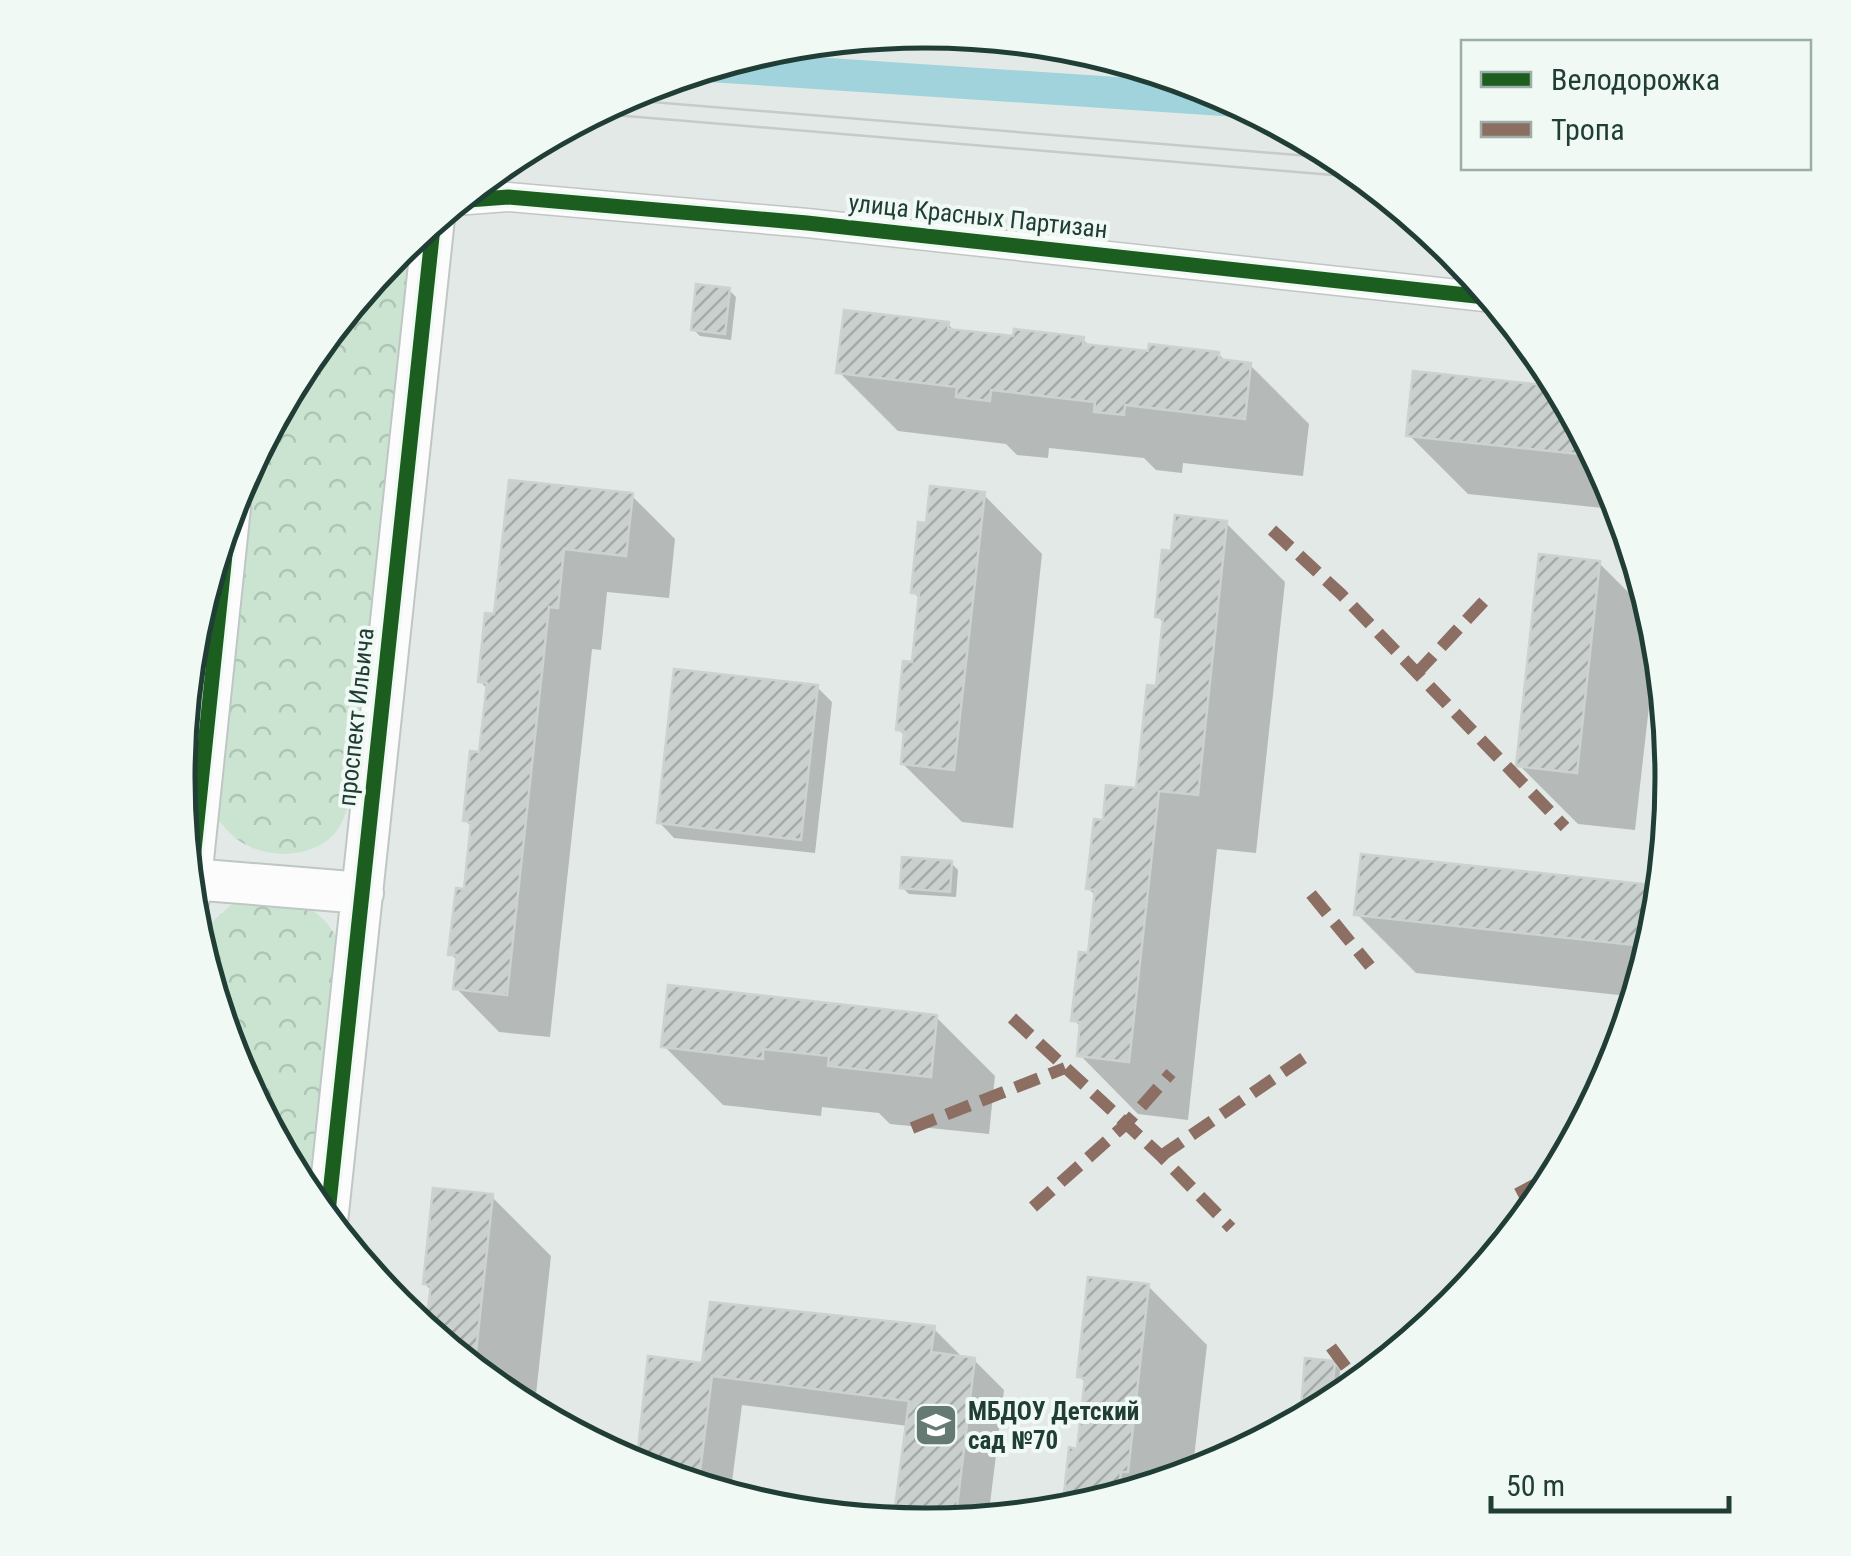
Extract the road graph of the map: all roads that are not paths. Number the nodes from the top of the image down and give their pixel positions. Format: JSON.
{"nodes":[{"id":1,"x":480,"y":199,"type":"edge"},
{"id":2,"x":432,"y":240,"type":"edge"},
{"id":3,"x":1475,"y":296,"type":"edge"},
{"id":4,"x":222,"y":582,"type":"edge"},
{"id":5,"x":197,"y":823,"type":"edge"},
{"id":6,"x":204,"y":888,"type":"edge"},
{"id":7,"x":362,"y":893,"type":"junction"},
{"id":8,"x":329,"y":1200,"type":"edge"}],
"edges":[{"from":1,"to":3,"type":"street","name":"улица Красных Партизан"},
{"from":2,"to":7,"type":"street","name":"проспект Ильича"},
{"from":4,"to":5,"type":"street"},
{"from":6,"to":7,"type":"street"},
{"from":7,"to":8,"type":"street","name":"проспект Ильича"}]}
